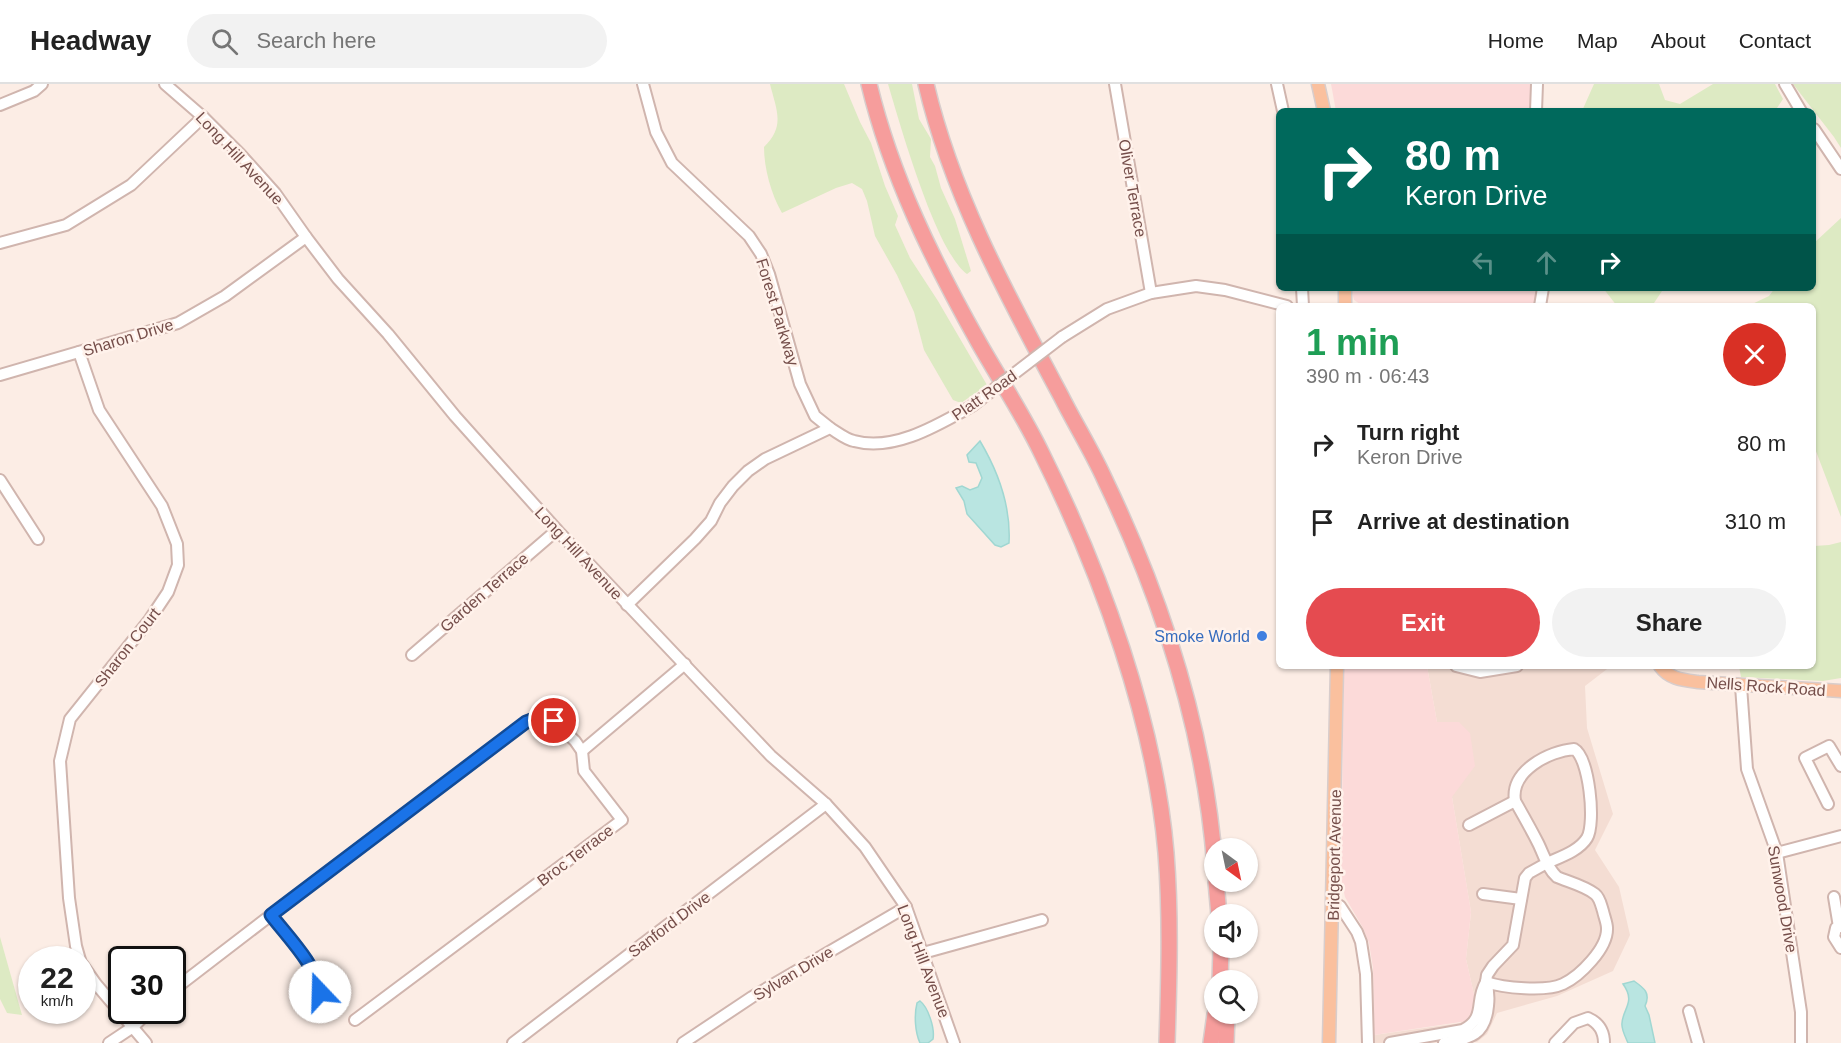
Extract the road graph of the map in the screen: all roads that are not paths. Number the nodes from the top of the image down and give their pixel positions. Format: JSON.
{"nodes":[{"id":1,"x":42,"y":84,"type":"edge"},
{"id":2,"x":165,"y":84,"type":"edge"},
{"id":3,"x":643,"y":84,"type":"edge"},
{"id":4,"x":869,"y":84,"type":"edge"},
{"id":5,"x":926,"y":84,"type":"edge"},
{"id":6,"x":1115,"y":84,"type":"edge"},
{"id":7,"x":1277,"y":84,"type":"edge"},
{"id":8,"x":1318,"y":84,"type":"edge"},
{"id":9,"x":1537,"y":84,"type":"edge"},
{"id":10,"x":1785,"y":84,"type":"edge"},
{"id":11,"x":0,"y":105,"type":"edge"},
{"id":12,"x":1282,"y":108,"type":"edge"},
{"id":13,"x":1323,"y":108,"type":"edge"},
{"id":14,"x":1536,"y":108,"type":"edge"},
{"id":15,"x":1799,"y":108,"type":"edge"},
{"id":16,"x":203,"y":117,"type":"junction"},
{"id":17,"x":1816,"y":132,"type":"edge"},
{"id":18,"x":1841,"y":169,"type":"edge"},
{"id":19,"x":306,"y":237,"type":"junction"},
{"id":20,"x":0,"y":243,"type":"edge"},
{"id":21,"x":1150,"y":292,"type":"junction"},
{"id":22,"x":1276,"y":303,"type":"edge"},
{"id":23,"x":79,"y":352,"type":"junction"},
{"id":24,"x":0,"y":375,"type":"edge"},
{"id":25,"x":830,"y":428,"type":"junction"},
{"id":26,"x":0,"y":480,"type":"edge"},
{"id":27,"x":557,"y":530,"type":"junction"},
{"id":28,"x":38,"y":539,"type":"dead end"},
{"id":29,"x":627,"y":604,"type":"junction"},
{"id":30,"x":412,"y":655,"type":"dead end"},
{"id":31,"x":685,"y":664,"type":"junction"},
{"id":32,"x":1337,"y":669,"type":"edge"},
{"id":33,"x":1662,"y":669,"type":"edge"},
{"id":34,"x":1741,"y":686,"type":"junction"},
{"id":35,"x":1841,"y":691,"type":"edge"},
{"id":36,"x":582,"y":751,"type":"junction"},
{"id":37,"x":1841,"y":766,"type":"edge"},
{"id":38,"x":1515,"y":801,"type":"junction"},
{"id":39,"x":826,"y":804,"type":"junction"},
{"id":40,"x":1828,"y":804,"type":"dead end"},
{"id":41,"x":1468,"y":825,"type":"dead end"},
{"id":42,"x":1841,"y":836,"type":"edge"},
{"id":43,"x":1213,"y":838,"type":"edge"},
{"id":44,"x":1777,"y":852,"type":"junction"},
{"id":45,"x":1547,"y":863,"type":"junction"},
{"id":46,"x":1483,"y":894,"type":"dead end"},
{"id":47,"x":1834,"y":897,"type":"dead end"},
{"id":48,"x":1521,"y":899,"type":"junction"},
{"id":49,"x":1333,"y":902,"type":"junction"},
{"id":50,"x":906,"y":907,"type":"junction"},
{"id":51,"x":271,"y":915,"type":"junction"},
{"id":52,"x":1042,"y":920,"type":"dead end"},
{"id":53,"x":1840,"y":927,"type":"edge"},
{"id":54,"x":76,"y":946,"type":"edge"},
{"id":55,"x":1841,"y":948,"type":"edge"},
{"id":56,"x":922,"y":953,"type":"junction"},
{"id":57,"x":186,"y":980,"type":"edge"},
{"id":58,"x":1486,"y":982,"type":"junction"},
{"id":59,"x":96,"y":984,"type":"edge"},
{"id":60,"x":1689,"y":1011,"type":"dead end"},
{"id":61,"x":313,"y":1012,"type":"dead end"},
{"id":62,"x":355,"y":1020,"type":"dead end"},
{"id":63,"x":135,"y":1024,"type":"edge"},
{"id":64,"x":1214,"y":1024,"type":"edge"},
{"id":65,"x":1227,"y":1024,"type":"edge"},
{"id":66,"x":132,"y":1027,"type":"junction"},
{"id":67,"x":1464,"y":1034,"type":"junction"},
{"id":68,"x":110,"y":1043,"type":"edge"},
{"id":69,"x":146,"y":1043,"type":"edge"},
{"id":70,"x":513,"y":1043,"type":"edge"},
{"id":71,"x":683,"y":1043,"type":"edge"},
{"id":72,"x":954,"y":1043,"type":"edge"},
{"id":73,"x":1167,"y":1043,"type":"edge"},
{"id":74,"x":1211,"y":1043,"type":"edge"},
{"id":75,"x":1227,"y":1043,"type":"edge"},
{"id":76,"x":1329,"y":1043,"type":"edge"},
{"id":77,"x":1368,"y":1043,"type":"edge"},
{"id":78,"x":1390,"y":1043,"type":"edge"},
{"id":79,"x":1444,"y":1043,"type":"edge"},
{"id":80,"x":1555,"y":1043,"type":"edge"},
{"id":81,"x":1604,"y":1043,"type":"edge"},
{"id":82,"x":1698,"y":1043,"type":"edge"},
{"id":83,"x":1802,"y":1043,"type":"edge"}],
"edges":[{"from":1,"to":11,"type":"street"},
{"from":2,"to":16,"type":"street","name":"Long Hill Avenue"},
{"from":3,"to":25,"type":"street","name":"Forest Parkway"},
{"from":4,"to":73,"type":"highway"},
{"from":5,"to":43,"type":"highway"},
{"from":6,"to":21,"type":"street","name":"Oliver Terrace"},
{"from":7,"to":12,"type":"street"},
{"from":8,"to":13,"type":"main road"},
{"from":9,"to":14,"type":"street"},
{"from":10,"to":15,"type":"street"},
{"from":16,"to":19,"type":"street","name":"Long Hill Avenue"},
{"from":16,"to":20,"type":"street"},
{"from":17,"to":18,"type":"street"},
{"from":19,"to":23,"type":"street","name":"Sharon Drive"},
{"from":19,"to":27,"type":"street","name":"Long Hill Avenue"},
{"from":21,"to":22,"type":"street","name":"Platt Road"},
{"from":21,"to":25,"type":"street","name":"Platt Road","bridge":true},
{"from":23,"to":24,"type":"street","name":"Sharon Drive"},
{"from":23,"to":54,"type":"street","name":"Sharon Court"},
{"from":25,"to":29,"type":"street"},
{"from":26,"to":28,"type":"street"},
{"from":27,"to":29,"type":"street","name":"Long Hill Avenue"},
{"from":27,"to":30,"type":"street","name":"Garden Terrace"},
{"from":29,"to":31,"type":"street","name":"Long Hill Avenue"},
{"from":31,"to":36,"type":"street"},
{"from":31,"to":39,"type":"street","name":"Long Hill Avenue"},
{"from":32,"to":49,"type":"main road","name":"Bridgeport Avenue"},
{"from":33,"to":34,"type":"main road","name":"Nells Rock Road"},
{"from":34,"to":35,"type":"main road","name":"Nells Rock Road"},
{"from":34,"to":44,"type":"street","name":"Sunwood Drive"},
{"from":36,"to":51,"type":"street"},
{"from":36,"to":62,"type":"street","name":"Broc Terrace"},
{"from":37,"to":40,"type":"street"},
{"from":38,"to":41,"type":"street"},
{"from":38,"to":45,"type":"street"},
{"from":38,"to":45,"type":"street"},
{"from":39,"to":50,"type":"street","name":"Long Hill Avenue"},
{"from":39,"to":70,"type":"street","name":"Sanford Drive"},
{"from":42,"to":44,"type":"street"},
{"from":44,"to":83,"type":"street","name":"Sunwood Drive"},
{"from":45,"to":48,"type":"street"},
{"from":45,"to":58,"type":"street"},
{"from":46,"to":48,"type":"street"},
{"from":47,"to":53,"type":"street"},
{"from":48,"to":58,"type":"street"},
{"from":49,"to":76,"type":"main road","name":"Bridgeport Avenue"},
{"from":49,"to":77,"type":"street"},
{"from":50,"to":56,"type":"street","name":"Long Hill Avenue"},
{"from":50,"to":71,"type":"street","name":"Sylvan Drive"},
{"from":51,"to":57,"type":"street"},
{"from":51,"to":61,"type":"street"},
{"from":52,"to":56,"type":"street"},
{"from":53,"to":55,"type":"street"},
{"from":56,"to":72,"type":"street","name":"Long Hill Avenue"},
{"from":58,"to":67,"type":"street"},
{"from":59,"to":66,"type":"street"},
{"from":60,"to":82,"type":"street"},
{"from":63,"to":66,"type":"street"},
{"from":64,"to":74,"type":"highway"},
{"from":65,"to":75,"type":"highway"},
{"from":66,"to":68,"type":"street"},
{"from":66,"to":69,"type":"street"},
{"from":67,"to":78,"type":"street"},
{"from":67,"to":79,"type":"street"},
{"from":80,"to":81,"type":"street"}]}
